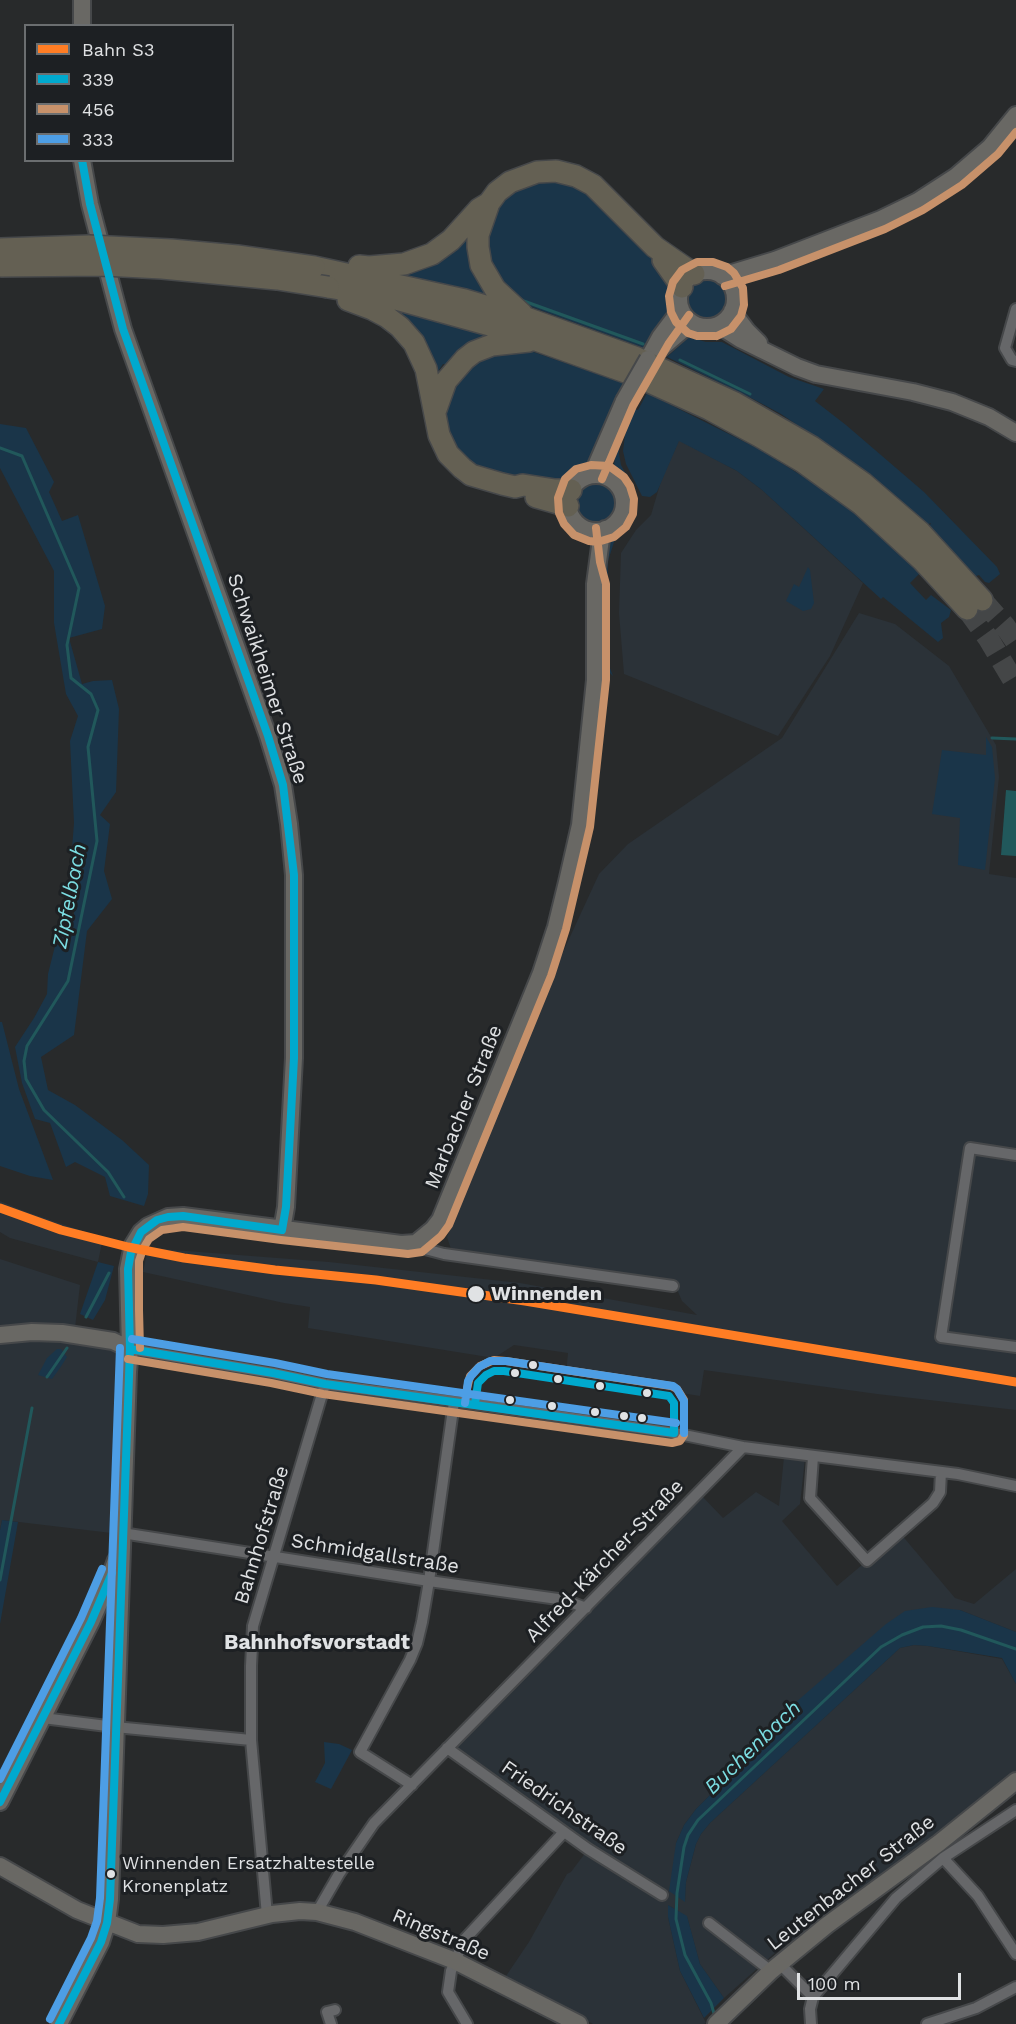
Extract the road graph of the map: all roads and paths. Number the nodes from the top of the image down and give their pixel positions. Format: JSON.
{"nodes":[{"id":1,"x":82,"y":0,"type":"edge"},
{"id":2,"x":82,"y":24,"type":"edge"},
{"id":3,"x":1016,"y":115,"type":"edge"},
{"id":4,"x":82,"y":162,"type":"edge"},
{"id":5,"x":489,"y":203,"type":"junction"},
{"id":6,"x":0,"y":249,"type":"edge"},
{"id":7,"x":775,"y":260,"type":"junction"},
{"id":8,"x":0,"y":266,"type":"edge"},
{"id":9,"x":326,"y":271,"type":"junction"},
{"id":10,"x":722,"y":276,"type":"junction"},
{"id":11,"x":688,"y":281,"type":"junction"},
{"id":12,"x":733,"y":291,"type":"junction"},
{"id":13,"x":681,"y":309,"type":"junction"},
{"id":14,"x":1016,"y":309,"type":"edge"},
{"id":15,"x":732,"y":310,"type":"junction"},
{"id":16,"x":526,"y":318,"type":"junction"},
{"id":17,"x":693,"y":324,"type":"junction"},
{"id":18,"x":718,"y":325,"type":"junction"},
{"id":19,"x":664,"y":339,"type":"junction"},
{"id":20,"x":538,"y":340,"type":"junction"},
{"id":21,"x":775,"y":357,"type":"junction"},
{"id":22,"x":1016,"y":361,"type":"edge"},
{"id":23,"x":620,"y":409,"type":"junction"},
{"id":24,"x":435,"y":412,"type":"junction"},
{"id":25,"x":1016,"y":433,"type":"edge"},
{"id":26,"x":592,"y":475,"type":"junction"},
{"id":27,"x":610,"y":479,"type":"junction"},
{"id":28,"x":569,"y":498,"type":"junction"},
{"id":29,"x":585,"y":529,"type":"junction"},
{"id":30,"x":605,"y":529,"type":"junction"},
{"id":31,"x":595,"y":584,"type":"junction"},
{"id":32,"x":1016,"y":1155,"type":"edge"},
{"id":33,"x":282,"y":1230,"type":"junction"},
{"id":34,"x":416,"y":1243,"type":"junction"},
{"id":35,"x":673,"y":1286,"type":"dead end"},
{"id":36,"x":0,"y":1335,"type":"edge"},
{"id":37,"x":1016,"y":1347,"type":"edge"},
{"id":38,"x":130,"y":1349,"type":"junction"},
{"id":39,"x":325,"y":1384,"type":"junction"},
{"id":40,"x":454,"y":1402,"type":"junction"},
{"id":41,"x":744,"y":1447,"type":"junction"},
{"id":42,"x":813,"y":1456,"type":"junction"},
{"id":43,"x":941,"y":1472,"type":"junction"},
{"id":44,"x":1016,"y":1486,"type":"edge"},
{"id":45,"x":122,"y":1533,"type":"junction"},
{"id":46,"x":275,"y":1557,"type":"junction"},
{"id":47,"x":429,"y":1581,"type":"junction"},
{"id":48,"x":586,"y":1608,"type":"junction"},
{"id":49,"x":44,"y":1718,"type":"junction"},
{"id":50,"x":115,"y":1727,"type":"junction"},
{"id":51,"x":251,"y":1740,"type":"junction"},
{"id":52,"x":447,"y":1748,"type":"junction"},
{"id":53,"x":1016,"y":1781,"type":"edge"},
{"id":54,"x":412,"y":1785,"type":"junction"},
{"id":55,"x":0,"y":1802,"type":"edge"},
{"id":56,"x":1016,"y":1810,"type":"edge"},
{"id":57,"x":564,"y":1832,"type":"junction"},
{"id":58,"x":944,"y":1858,"type":"junction"},
{"id":59,"x":0,"y":1866,"type":"edge"},
{"id":60,"x":662,"y":1895,"type":"dead end"},
{"id":61,"x":317,"y":1912,"type":"junction"},
{"id":62,"x":267,"y":1915,"type":"junction"},
{"id":63,"x":107,"y":1923,"type":"junction"},
{"id":64,"x":709,"y":1923,"type":"dead end"},
{"id":65,"x":1016,"y":1954,"type":"edge"},
{"id":66,"x":455,"y":1961,"type":"junction"},
{"id":67,"x":776,"y":1967,"type":"junction"},
{"id":68,"x":1016,"y":1987,"type":"edge"},
{"id":69,"x":813,"y":1996,"type":"junction"},
{"id":70,"x":335,"y":2010,"type":"dead end"},
{"id":71,"x":722,"y":2018,"type":"edge"},
{"id":72,"x":59,"y":2024,"type":"edge"},
{"id":73,"x":331,"y":2024,"type":"edge"},
{"id":74,"x":467,"y":2024,"type":"edge"},
{"id":75,"x":579,"y":2024,"type":"edge"},
{"id":76,"x":811,"y":2024,"type":"edge"},
{"id":77,"x":927,"y":2024,"type":"edge"}],
"edges":[{"from":1,"to":2,"type":"main road"},
{"from":3,"to":7,"type":"main road"},
{"from":4,"to":33,"type":"main road","name":"Schwaikheimer Straße"},
{"from":5,"to":9,"type":"highway"},
{"from":5,"to":11,"type":"highway"},
{"from":5,"to":16,"type":"highway"},
{"from":6,"to":9,"type":"highway","bridge":true},
{"from":7,"to":10,"type":"main road"},
{"from":7,"to":12,"type":"main road"},
{"from":8,"to":9,"type":"highway","bridge":true},
{"from":9,"to":16,"type":"highway"},
{"from":9,"to":20,"type":"highway"},
{"from":9,"to":24,"type":"highway"},
{"from":10,"to":11,"type":"main road"},
{"from":10,"to":12,"type":"main road"},
{"from":11,"to":13,"type":"main road"},
{"from":12,"to":15,"type":"main road"},
{"from":13,"to":17,"type":"main road"},
{"from":13,"to":19,"type":"main road"},
{"from":14,"to":22,"type":"street"},
{"from":15,"to":18,"type":"main road"},
{"from":15,"to":21,"type":"main road"},
{"from":16,"to":20,"type":"highway"},
{"from":17,"to":18,"type":"main road"},
{"from":17,"to":19,"type":"main road"},
{"from":18,"to":21,"type":"main road"},
{"from":19,"to":23,"type":"main road","bridge":true},
{"from":20,"to":24,"type":"highway"},
{"from":21,"to":25,"type":"main road"},
{"from":23,"to":26,"type":"main road"},
{"from":23,"to":27,"type":"main road"},
{"from":24,"to":28,"type":"highway"},
{"from":26,"to":27,"type":"main road"},
{"from":26,"to":28,"type":"main road"},
{"from":27,"to":30,"type":"main road"},
{"from":28,"to":29,"type":"main road"},
{"from":29,"to":30,"type":"main road"},
{"from":29,"to":31,"type":"main road","name":"Marbacher Straße"},
{"from":30,"to":31,"type":"main road","name":"Marbacher Straße"},
{"from":31,"to":34,"type":"main road","name":"Marbacher Straße"},
{"from":32,"to":37,"type":"street"},
{"from":33,"to":34,"type":"main road"},
{"from":33,"to":38,"type":"main road"},
{"from":34,"to":35,"type":"street"},
{"from":36,"to":38,"type":"main road"},
{"from":38,"to":39,"type":"street"},
{"from":38,"to":45,"type":"main road"},
{"from":39,"to":40,"type":"street"},
{"from":39,"to":46,"type":"street","name":"Bahnhofstraße"},
{"from":40,"to":41,"type":"street"},
{"from":40,"to":47,"type":"street"},
{"from":41,"to":42,"type":"street"},
{"from":41,"to":48,"type":"street","name":"Alfred-Kärcher-Straße"},
{"from":42,"to":43,"type":"street"},
{"from":42,"to":43,"type":"street"},
{"from":43,"to":44,"type":"street"},
{"from":45,"to":46,"type":"street","name":"Schmidgallstraße"},
{"from":45,"to":49,"type":"main road"},
{"from":45,"to":50,"type":"main road"},
{"from":46,"to":47,"type":"street","name":"Schmidgallstraße"},
{"from":46,"to":51,"type":"street","name":"Bahnhofstraße"},
{"from":47,"to":48,"type":"street","name":"Schmidgallstraße"},
{"from":47,"to":54,"type":"street"},
{"from":48,"to":52,"type":"street","name":"Alfred-Kärcher-Straße"},
{"from":49,"to":50,"type":"street"},
{"from":49,"to":55,"type":"main road"},
{"from":50,"to":51,"type":"street"},
{"from":50,"to":63,"type":"main road"},
{"from":51,"to":62,"type":"street","name":"Bahnhofstraße"},
{"from":52,"to":54,"type":"street","name":"Alfred-Kärcher-Straße"},
{"from":52,"to":57,"type":"street","name":"Friedrichstraße"},
{"from":53,"to":67,"type":"main road","name":"Leutenbacher Straße"},
{"from":54,"to":61,"type":"street","name":"Alfred-Kärcher-Straße"},
{"from":56,"to":58,"type":"street"},
{"from":57,"to":60,"type":"street","name":"Friedrichstraße"},
{"from":57,"to":66,"type":"street"},
{"from":58,"to":65,"type":"street"},
{"from":58,"to":69,"type":"street"},
{"from":59,"to":63,"type":"main road","name":"Ringstraße"},
{"from":61,"to":62,"type":"main road","name":"Ringstraße"},
{"from":61,"to":66,"type":"main road","name":"Ringstraße"},
{"from":62,"to":63,"type":"main road","name":"Ringstraße"},
{"from":63,"to":72,"type":"main road"},
{"from":64,"to":67,"type":"street"},
{"from":66,"to":74,"type":"street"},
{"from":66,"to":75,"type":"main road","name":"Ringstraße"},
{"from":67,"to":69,"type":"street"},
{"from":67,"to":71,"type":"main road","name":"Leutenbacher Straße"},
{"from":68,"to":77,"type":"street"},
{"from":69,"to":76,"type":"street"},
{"from":70,"to":73,"type":"street"}]}
